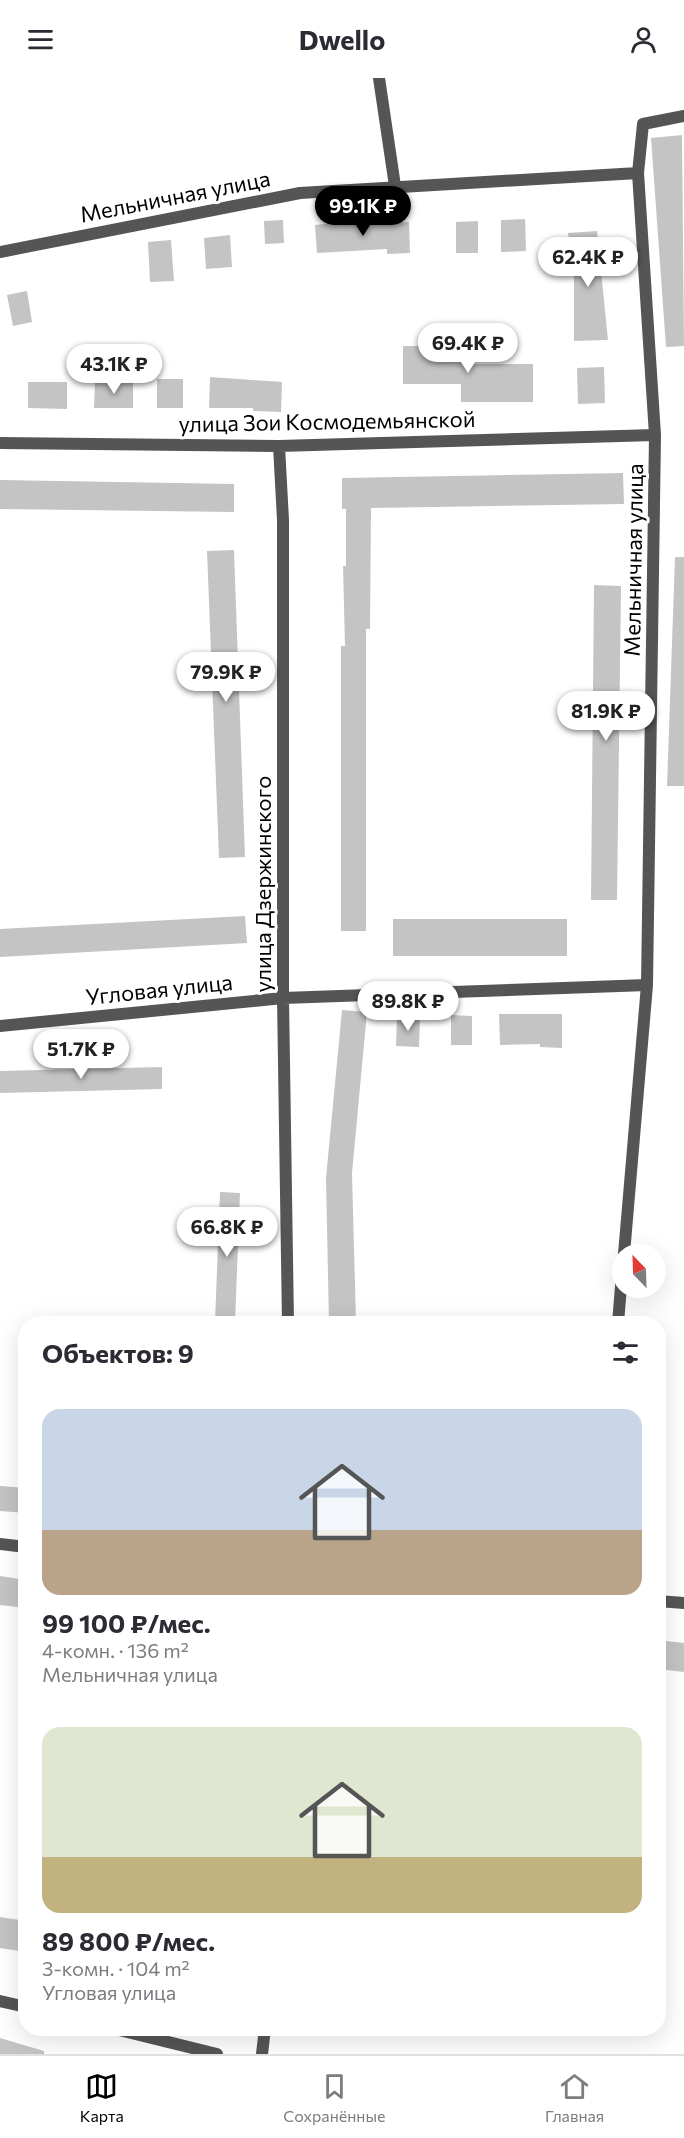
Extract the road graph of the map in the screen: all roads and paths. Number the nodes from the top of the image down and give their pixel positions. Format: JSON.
{"nodes":[{"id":1,"x":379,"y":78,"type":"edge"},
{"id":2,"x":684,"y":116,"type":"edge"},
{"id":3,"x":638,"y":173,"type":"junction"},
{"id":4,"x":395,"y":186,"type":"junction"},
{"id":5,"x":0,"y":252,"type":"edge"},
{"id":6,"x":656,"y":435,"type":"junction"},
{"id":7,"x":0,"y":443,"type":"edge"},
{"id":8,"x":279,"y":446,"type":"junction"},
{"id":9,"x":647,"y":985,"type":"junction"},
{"id":10,"x":283,"y":998,"type":"junction"},
{"id":11,"x":0,"y":1026,"type":"edge"},
{"id":12,"x":625,"y":1244,"type":"edge"},
{"id":13,"x":620,"y":1298,"type":"edge"},
{"id":14,"x":288,"y":1316,"type":"edge"},
{"id":15,"x":619,"y":1316,"type":"edge"},
{"id":16,"x":0,"y":1544,"type":"edge"},
{"id":17,"x":18,"y":1546,"type":"edge"},
{"id":18,"x":666,"y":1602,"type":"edge"},
{"id":19,"x":684,"y":1603,"type":"edge"},
{"id":20,"x":0,"y":2001,"type":"edge"},
{"id":21,"x":18,"y":2005,"type":"edge"},
{"id":22,"x":144,"y":2036,"type":"edge"},
{"id":23,"x":264,"y":2036,"type":"edge"},
{"id":24,"x":217,"y":2054,"type":"edge"},
{"id":25,"x":262,"y":2054,"type":"edge"}],
"edges":[{"from":1,"to":4,"type":"street"},
{"from":2,"to":3,"type":"street","name":"Мельничная улица"},
{"from":3,"to":4,"type":"street","name":"Мельничная улица"},
{"from":3,"to":6,"type":"street","name":"Мельничная улица"},
{"from":4,"to":5,"type":"street","name":"Мельничная улица"},
{"from":6,"to":8,"type":"street","name":"улица Зои Космодемьянской"},
{"from":6,"to":9,"type":"street","name":"Мельничная улица"},
{"from":7,"to":8,"type":"street","name":"улица Зои Космодемьянской"},
{"from":8,"to":10,"type":"street","name":"улица Дзержинского"},
{"from":9,"to":10,"type":"street","name":"Угловая улица"},
{"from":9,"to":12,"type":"street","name":"Мельничная улица"},
{"from":10,"to":11,"type":"street","name":"Угловая улица"},
{"from":10,"to":14,"type":"street","name":"улица Дзержинского"},
{"from":13,"to":15,"type":"street"},
{"from":16,"to":17,"type":"street"},
{"from":18,"to":19,"type":"street"},
{"from":20,"to":21,"type":"street"},
{"from":22,"to":24,"type":"street"},
{"from":23,"to":25,"type":"street"}]}
